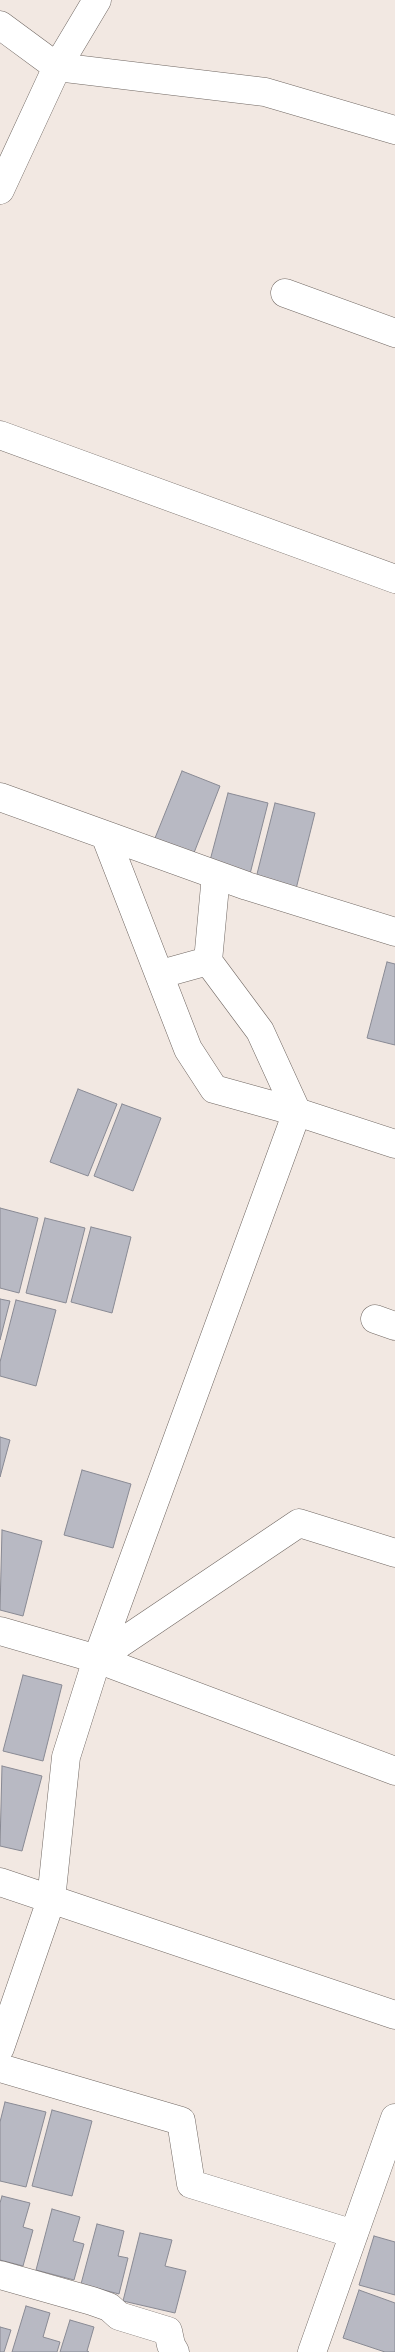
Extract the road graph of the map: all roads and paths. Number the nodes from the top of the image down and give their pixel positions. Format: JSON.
{"nodes":[{"id":1,"x":97,"y":0,"type":"edge"},
{"id":2,"x":0,"y":25,"type":"edge"},
{"id":3,"x":56,"y":67,"type":"junction"},
{"id":4,"x":395,"y":130,"type":"edge"},
{"id":5,"x":0,"y":190,"type":"edge"},
{"id":6,"x":284,"y":292,"type":"dead end"},
{"id":7,"x":395,"y":333,"type":"edge"},
{"id":8,"x":0,"y":435,"type":"edge"},
{"id":9,"x":395,"y":579,"type":"edge"},
{"id":10,"x":0,"y":797,"type":"edge"},
{"id":11,"x":105,"y":835,"type":"junction"},
{"id":12,"x":216,"y":875,"type":"junction"},
{"id":13,"x":395,"y":932,"type":"edge"},
{"id":14,"x":208,"y":961,"type":"junction"},
{"id":15,"x":160,"y":974,"type":"junction"},
{"id":16,"x":297,"y":1112,"type":"junction"},
{"id":17,"x":395,"y":1144,"type":"edge"},
{"id":18,"x":395,"y":1553,"type":"edge"},
{"id":19,"x":0,"y":1631,"type":"edge"},
{"id":20,"x":97,"y":1659,"type":"junction"},
{"id":21,"x":395,"y":1771,"type":"edge"},
{"id":22,"x":0,"y":1882,"type":"edge"},
{"id":23,"x":52,"y":1900,"type":"junction"},
{"id":24,"x":395,"y":2015,"type":"edge"},
{"id":25,"x":0,"y":2048,"type":"edge"},
{"id":26,"x":0,"y":2068,"type":"edge"},
{"id":27,"x":395,"y":2118,"type":"edge"},
{"id":28,"x":354,"y":2234,"type":"junction"},
{"id":29,"x":0,"y":2275,"type":"edge"},
{"id":30,"x":175,"y":2352,"type":"edge"},
{"id":31,"x":312,"y":2352,"type":"edge"}],
"edges":[{"from":1,"to":3,"type":"street"},
{"from":2,"to":3,"type":"street"},
{"from":3,"to":4,"type":"street"},
{"from":3,"to":5,"type":"street"},
{"from":6,"to":7,"type":"street"},
{"from":8,"to":9,"type":"street"},
{"from":10,"to":11,"type":"street"},
{"from":11,"to":12,"type":"street"},
{"from":11,"to":15,"type":"street"},
{"from":12,"to":13,"type":"street"},
{"from":12,"to":14,"type":"street"},
{"from":14,"to":15,"type":"street"},
{"from":14,"to":16,"type":"street"},
{"from":15,"to":16,"type":"street"},
{"from":16,"to":17,"type":"street"},
{"from":16,"to":20,"type":"street"},
{"from":18,"to":20,"type":"street"},
{"from":19,"to":20,"type":"street"},
{"from":20,"to":21,"type":"street"},
{"from":20,"to":23,"type":"street"},
{"from":22,"to":23,"type":"street"},
{"from":23,"to":24,"type":"street"},
{"from":23,"to":25,"type":"street"},
{"from":26,"to":28,"type":"street"},
{"from":27,"to":28,"type":"street"},
{"from":28,"to":31,"type":"street"},
{"from":29,"to":30,"type":"street"}]}
